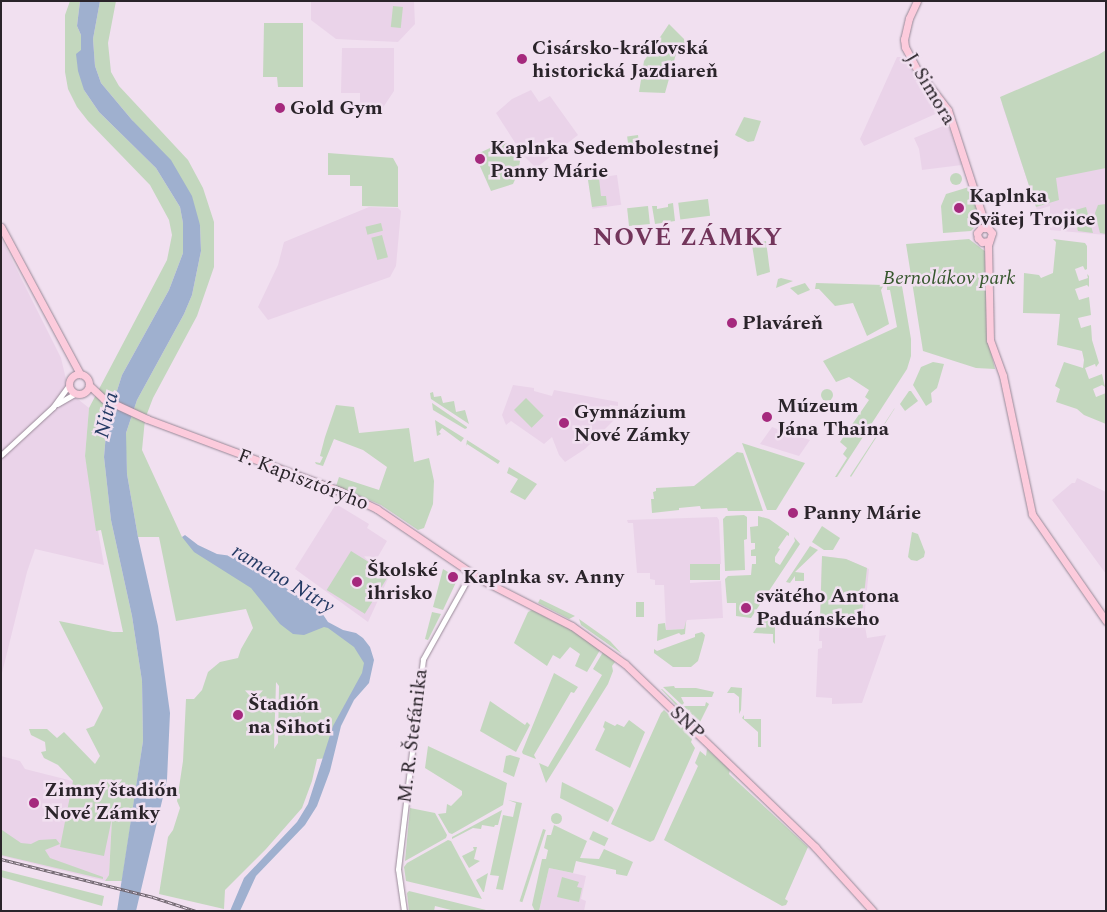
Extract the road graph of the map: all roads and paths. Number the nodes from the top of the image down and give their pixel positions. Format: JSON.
{"nodes":[{"id":1,"x":917,"y":1,"type":"edge"},
{"id":2,"x":1,"y":227,"type":"edge"},
{"id":3,"x":982,"y":228,"type":"junction"},
{"id":4,"x":985,"y":241,"type":"junction"},
{"id":5,"x":69,"y":356,"type":"junction"},
{"id":6,"x":80,"y":374,"type":"junction"},
{"id":7,"x":70,"y":381,"type":"junction"},
{"id":8,"x":89,"y":385,"type":"junction"},
{"id":9,"x":79,"y":393,"type":"junction"},
{"id":10,"x":104,"y":399,"type":"junction"},
{"id":11,"x":53,"y":407,"type":"junction"},
{"id":12,"x":1,"y":455,"type":"edge"},
{"id":13,"x":471,"y":573,"type":"junction"},
{"id":14,"x":1106,"y":621,"type":"edge"},
{"id":15,"x":404,"y":911,"type":"edge"},
{"id":16,"x":873,"y":911,"type":"edge"}],
"edges":[{"from":1,"to":3,"type":"main road","name":"J. Simora"},
{"from":2,"to":5,"type":"main road"},
{"from":3,"to":4,"type":"main road"},
{"from":3,"to":4,"type":"main road"},
{"from":4,"to":14,"type":"main road"},
{"from":5,"to":6,"type":"main road"},
{"from":5,"to":7,"type":"main road"},
{"from":6,"to":7,"type":"main road"},
{"from":6,"to":8,"type":"main road"},
{"from":7,"to":9,"type":"main road"},
{"from":7,"to":11,"type":"street"},
{"from":8,"to":9,"type":"main road"},
{"from":8,"to":10,"type":"main road"},
{"from":9,"to":10,"type":"main road"},
{"from":9,"to":11,"type":"street"},
{"from":10,"to":13,"type":"main road","name":"F. Kapisztóryho"},
{"from":11,"to":12,"type":"street"},
{"from":13,"to":15,"type":"street","name":"M. R. Štefánika"},
{"from":13,"to":16,"type":"main road","name":"SNP"}]}
